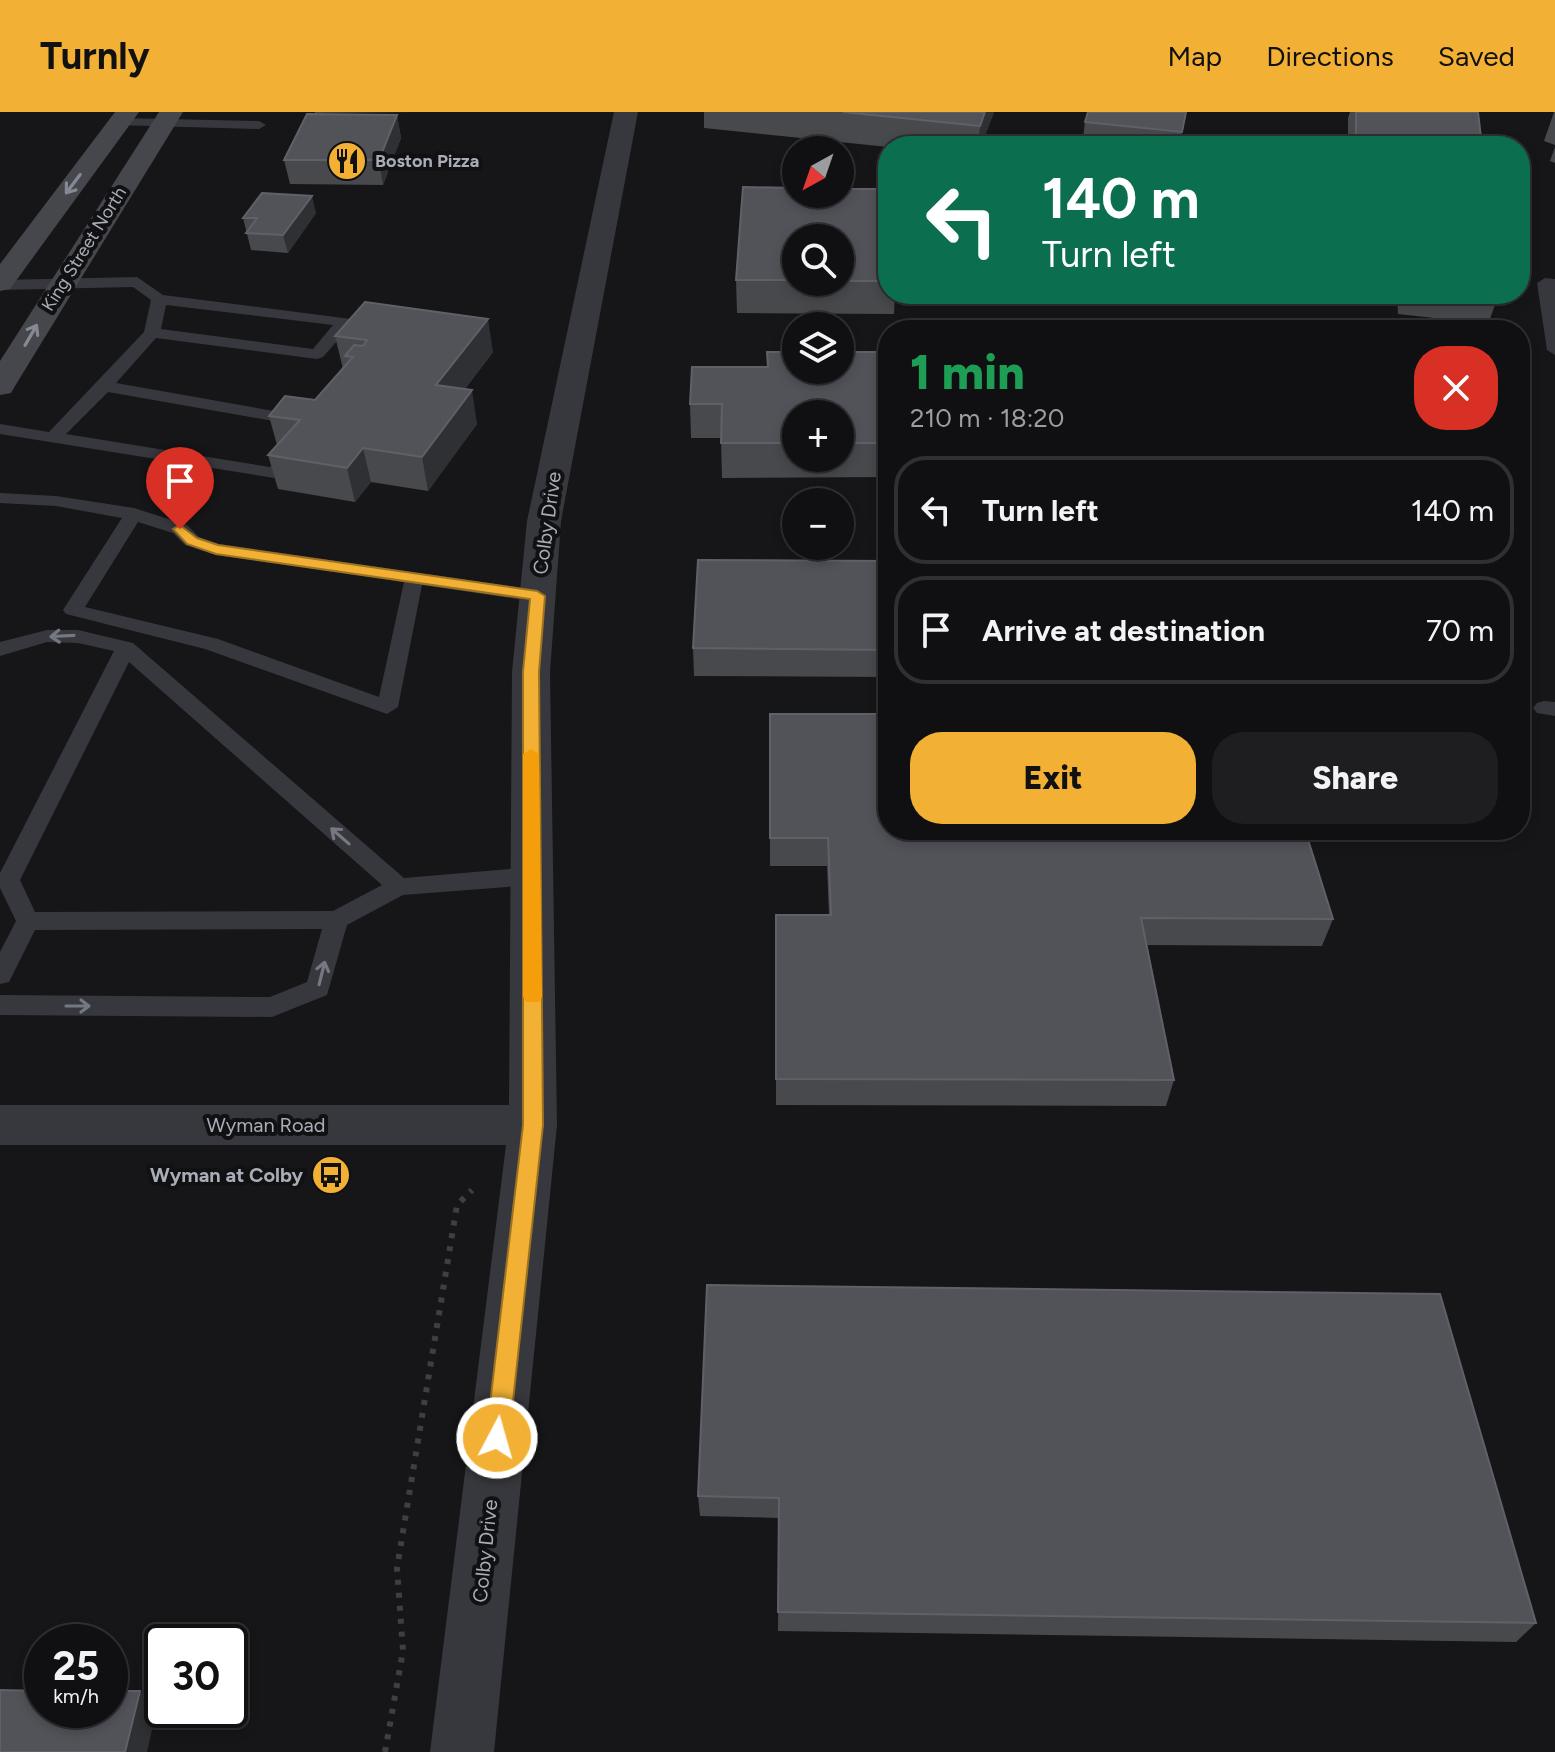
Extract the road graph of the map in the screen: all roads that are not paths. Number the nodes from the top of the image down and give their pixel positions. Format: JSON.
{"nodes":[{"id":1,"x":626,"y":112,"type":"edge"},
{"id":2,"x":124,"y":117,"type":"edge"},
{"id":3,"x":167,"y":118,"type":"edge"},
{"id":4,"x":259,"y":125,"type":"dead end"},
{"id":5,"x":0,"y":284,"type":"edge"},
{"id":6,"x":61,"y":284,"type":"junction"},
{"id":7,"x":1555,"y":284,"type":"edge"},
{"id":8,"x":159,"y":299,"type":"junction"},
{"id":9,"x":152,"y":333,"type":"junction"},
{"id":10,"x":1555,"y":350,"type":"edge"},
{"id":11,"x":0,"y":386,"type":"edge"},
{"id":12,"x":104,"y":386,"type":"junction"},
{"id":13,"x":0,"y":429,"type":"edge"},
{"id":14,"x":310,"y":432,"type":"edge"},
{"id":15,"x":53,"y":438,"type":"junction"},
{"id":16,"x":292,"y":452,"type":"edge"},
{"id":17,"x":0,"y":498,"type":"edge"},
{"id":18,"x":134,"y":514,"type":"junction"},
{"id":19,"x":414,"y":579,"type":"junction"},
{"id":20,"x":537,"y":596,"type":"junction"},
{"id":21,"x":126,"y":648,"type":"junction"},
{"id":22,"x":0,"y":650,"type":"edge"},
{"id":23,"x":532,"y":876,"type":"junction"},
{"id":24,"x":399,"y":887,"type":"junction"},
{"id":25,"x":336,"y":920,"type":"junction"},
{"id":26,"x":28,"y":921,"type":"junction"},
{"id":27,"x":0,"y":975,"type":"edge"},
{"id":28,"x":0,"y":1005,"type":"edge"},
{"id":29,"x":0,"y":1125,"type":"edge"},
{"id":30,"x":533,"y":1125,"type":"junction"},
{"id":31,"x":462,"y":1752,"type":"edge"}],
"edges":[{"from":1,"to":20,"type":"street","name":"Colby Drive"},
{"from":2,"to":3,"type":"lane"},
{"from":2,"to":5,"type":"main road","one_way":true},
{"from":3,"to":4,"type":"lane"},
{"from":3,"to":6,"type":"main road","name":"King Street North"},
{"from":5,"to":6,"type":"lane"},
{"from":6,"to":8,"type":"lane"},
{"from":11,"to":6,"type":"main road","name":"King Street North","one_way":true},
{"from":7,"to":10,"type":"lane"},
{"from":8,"to":9,"type":"lane"},
{"from":8,"to":9,"type":"lane"},
{"from":9,"to":12,"type":"lane"},
{"from":12,"to":14,"type":"lane"},
{"from":12,"to":15,"type":"lane"},
{"from":13,"to":15,"type":"lane"},
{"from":15,"to":16,"type":"lane"},
{"from":17,"to":18,"type":"lane"},
{"from":18,"to":19,"type":"lane"},
{"from":18,"to":19,"type":"lane"},
{"from":19,"to":20,"type":"lane"},
{"from":20,"to":23,"type":"street","name":"Colby Drive"},
{"from":21,"to":22,"type":"lane","one_way":true},
{"from":24,"to":21,"type":"lane","one_way":true},
{"from":21,"to":26,"type":"lane"},
{"from":23,"to":24,"type":"lane"},
{"from":23,"to":30,"type":"street","name":"Colby Drive"},
{"from":24,"to":25,"type":"lane"},
{"from":25,"to":26,"type":"lane"},
{"from":28,"to":25,"type":"lane","one_way":true},
{"from":26,"to":27,"type":"lane"},
{"from":29,"to":30,"type":"street","name":"Wyman Road"},
{"from":30,"to":31,"type":"street","name":"Colby Drive"}]}
